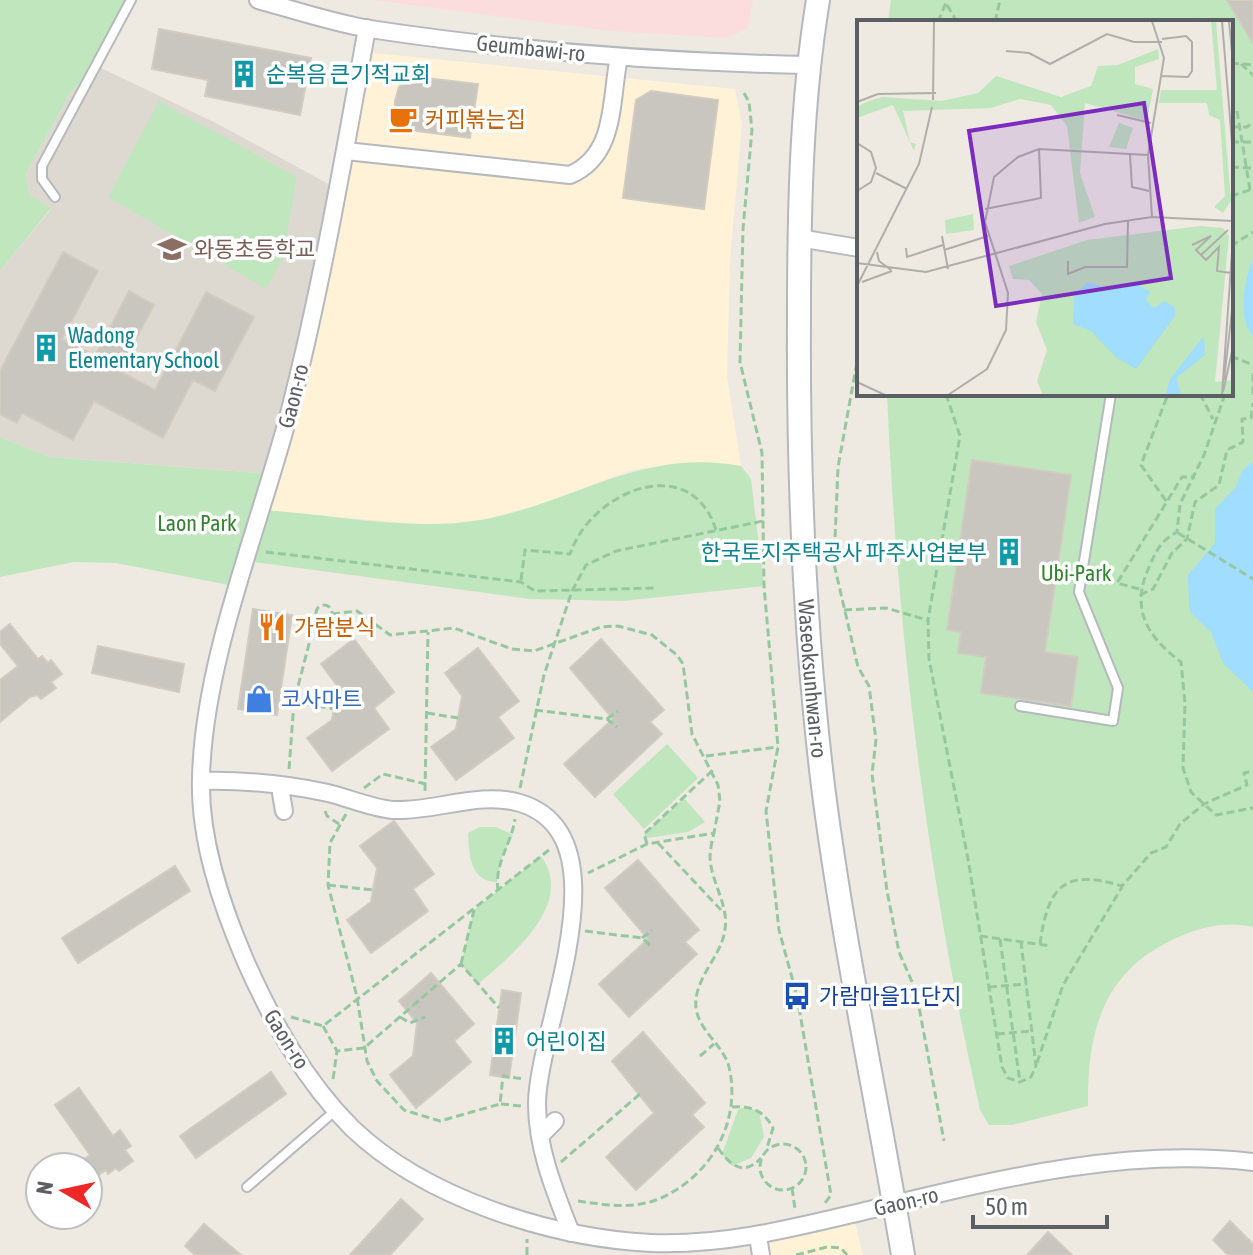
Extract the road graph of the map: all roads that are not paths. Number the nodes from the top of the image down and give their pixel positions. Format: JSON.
{"nodes":[{"id":1,"x":131,"y":0,"type":"edge"},
{"id":2,"x":258,"y":0,"type":"edge"},
{"id":3,"x":818,"y":0,"type":"edge"},
{"id":4,"x":367,"y":28,"type":"junction"},
{"id":5,"x":619,"y":57,"type":"junction"},
{"id":6,"x":807,"y":65,"type":"junction"},
{"id":7,"x":346,"y":151,"type":"junction"},
{"id":8,"x":55,"y":197,"type":"dead end"},
{"id":9,"x":799,"y":238,"type":"junction"},
{"id":10,"x":857,"y":248,"type":"edge"},
{"id":11,"x":1111,"y":396,"type":"edge"},
{"id":12,"x":1020,"y":706,"type":"dead end"},
{"id":13,"x":201,"y":781,"type":"junction"},
{"id":14,"x":284,"y":787,"type":"junction"},
{"id":15,"x":284,"y":811,"type":"dead end"},
{"id":16,"x":337,"y":1109,"type":"junction"},
{"id":17,"x":555,"y":1121,"type":"dead end"},
{"id":18,"x":540,"y":1136,"type":"junction"},
{"id":19,"x":1253,"y":1162,"type":"edge"},
{"id":20,"x":247,"y":1187,"type":"dead end"},
{"id":21,"x":895,"y":1204,"type":"junction"},
{"id":22,"x":571,"y":1233,"type":"junction"},
{"id":23,"x":758,"y":1236,"type":"junction"},
{"id":24,"x":761,"y":1255,"type":"edge"},
{"id":25,"x":903,"y":1255,"type":"edge"}],
"edges":[{"from":1,"to":8,"type":"lane"},
{"from":2,"to":4,"type":"street","name":"Geumbawi-ro"},
{"from":3,"to":6,"type":"street","name":"Waseoksunhwan-ro"},
{"from":4,"to":5,"type":"street","name":"Geumbawi-ro"},
{"from":4,"to":7,"type":"street","name":"Gaon-ro"},
{"from":5,"to":6,"type":"street","name":"Geumbawi-ro"},
{"from":5,"to":7,"type":"street"},
{"from":6,"to":9,"type":"street","name":"Waseoksunhwan-ro"},
{"from":7,"to":13,"type":"street","name":"Gaon-ro"},
{"from":9,"to":10,"type":"street"},
{"from":9,"to":21,"type":"street","name":"Waseoksunhwan-ro"},
{"from":11,"to":12,"type":"lane"},
{"from":13,"to":14,"type":"street"},
{"from":13,"to":16,"type":"street","name":"Gaon-ro"},
{"from":14,"to":15,"type":"street"},
{"from":14,"to":18,"type":"street"},
{"from":16,"to":20,"type":"lane"},
{"from":16,"to":22,"type":"street","name":"Gaon-ro"},
{"from":17,"to":18,"type":"street"},
{"from":18,"to":22,"type":"street"},
{"from":19,"to":21,"type":"street","name":"Gaon-ro"},
{"from":21,"to":23,"type":"street","name":"Gaon-ro"},
{"from":21,"to":25,"type":"street","name":"Waseoksunhwan-ro"},
{"from":22,"to":23,"type":"street","name":"Gaon-ro"},
{"from":23,"to":24,"type":"street"}]}
